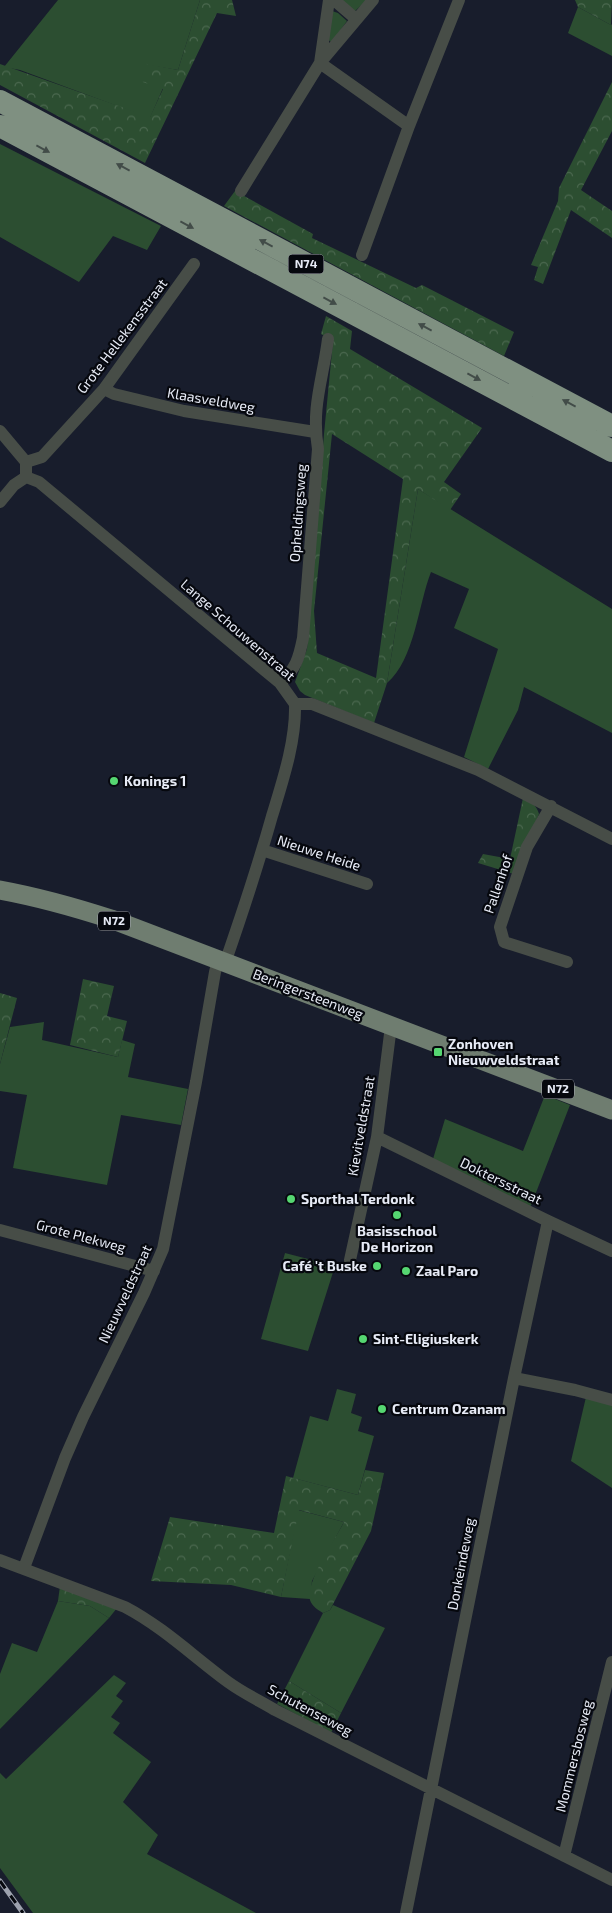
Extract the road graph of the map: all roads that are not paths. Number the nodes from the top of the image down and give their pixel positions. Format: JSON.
{"nodes":[{"id":1,"x":328,"y":0,"type":"edge"},
{"id":2,"x":334,"y":0,"type":"edge"},
{"id":3,"x":373,"y":0,"type":"edge"},
{"id":4,"x":459,"y":0,"type":"edge"},
{"id":5,"x":356,"y":19,"type":"junction"},
{"id":6,"x":320,"y":64,"type":"junction"},
{"id":7,"x":0,"y":101,"type":"edge"},
{"id":8,"x":0,"y":126,"type":"edge"},
{"id":9,"x":409,"y":126,"type":"junction"},
{"id":10,"x":241,"y":191,"type":"dead end"},
{"id":11,"x":362,"y":255,"type":"dead end"},
{"id":12,"x":194,"y":264,"type":"dead end"},
{"id":13,"x":328,"y":339,"type":"dead end"},
{"id":14,"x":104,"y":389,"type":"junction"},
{"id":15,"x":612,"y":426,"type":"edge"},
{"id":16,"x":0,"y":431,"type":"edge"},
{"id":17,"x":315,"y":432,"type":"junction"},
{"id":18,"x":612,"y":451,"type":"edge"},
{"id":19,"x":26,"y":462,"type":"junction"},
{"id":20,"x":26,"y":477,"type":"junction"},
{"id":21,"x":0,"y":502,"type":"edge"},
{"id":22,"x":280,"y":683,"type":"junction"},
{"id":23,"x":295,"y":704,"type":"junction"},
{"id":24,"x":551,"y":806,"type":"junction"},
{"id":25,"x":612,"y":838,"type":"edge"},
{"id":26,"x":262,"y":850,"type":"junction"},
{"id":27,"x":367,"y":884,"type":"dead end"},
{"id":28,"x":0,"y":890,"type":"edge"},
{"id":29,"x":222,"y":962,"type":"junction"},
{"id":30,"x":567,"y":962,"type":"dead end"},
{"id":31,"x":391,"y":1026,"type":"junction"},
{"id":32,"x":612,"y":1110,"type":"edge"},
{"id":33,"x":377,"y":1137,"type":"junction"},
{"id":34,"x":548,"y":1222,"type":"junction"},
{"id":35,"x":0,"y":1230,"type":"edge"},
{"id":36,"x":612,"y":1252,"type":"edge"},
{"id":37,"x":350,"y":1260,"type":"dead end"},
{"id":38,"x":154,"y":1271,"type":"junction"},
{"id":39,"x":514,"y":1378,"type":"junction"},
{"id":40,"x":612,"y":1400,"type":"edge"},
{"id":41,"x":0,"y":1560,"type":"edge"},
{"id":42,"x":24,"y":1568,"type":"junction"},
{"id":43,"x":612,"y":1662,"type":"edge"},
{"id":44,"x":431,"y":1790,"type":"junction"},
{"id":45,"x":564,"y":1856,"type":"junction"},
{"id":46,"x":612,"y":1880,"type":"edge"},
{"id":47,"x":406,"y":1913,"type":"edge"}],
"edges":[{"from":1,"to":6,"type":"street"},
{"from":2,"to":5,"type":"street"},
{"from":3,"to":5,"type":"street"},
{"from":4,"to":9,"type":"street"},
{"from":5,"to":6,"type":"street"},
{"from":6,"to":9,"type":"street"},
{"from":6,"to":10,"type":"street"},
{"from":15,"to":7,"type":"highway","number":"N74","one_way":true},
{"from":8,"to":18,"type":"highway","number":"N74","one_way":true},
{"from":9,"to":11,"type":"street"},
{"from":12,"to":14,"type":"street","name":"Grote Hellekensstraat"},
{"from":13,"to":17,"type":"street","name":"Opheldingsweg"},
{"from":14,"to":17,"type":"street","name":"Klaasveldweg"},
{"from":14,"to":19,"type":"street","name":"Grote Hellekensstraat"},
{"from":16,"to":19,"type":"street"},
{"from":17,"to":22,"type":"street","name":"Opheldingsweg"},
{"from":19,"to":20,"type":"street"},
{"from":20,"to":21,"type":"street"},
{"from":20,"to":22,"type":"street","name":"Lange Schouwenstraat"},
{"from":22,"to":23,"type":"street","name":"Lange Schouwenstraat"},
{"from":23,"to":24,"type":"street"},
{"from":23,"to":26,"type":"street"},
{"from":24,"to":25,"type":"street"},
{"from":24,"to":30,"type":"street","name":"Pallenhof"},
{"from":26,"to":27,"type":"street","name":"Nieuwe Heide"},
{"from":26,"to":29,"type":"street"},
{"from":28,"to":29,"type":"main road","name":"Beringersteenweg","number":"N72"},
{"from":29,"to":31,"type":"main road","name":"Beringersteenweg","number":"N72"},
{"from":29,"to":38,"type":"street","name":"Nieuwveldstraat"},
{"from":31,"to":32,"type":"main road","name":"Beringersteenweg","number":"N72"},
{"from":31,"to":33,"type":"street","name":"Kievitveldstraat"},
{"from":33,"to":34,"type":"street","name":"Doktersstraat"},
{"from":33,"to":37,"type":"street","name":"Kievitveldstraat"},
{"from":34,"to":36,"type":"street","name":"Doktersstraat"},
{"from":34,"to":39,"type":"street","name":"Donkeindeweg"},
{"from":35,"to":38,"type":"street","name":"Grote Plekweg"},
{"from":38,"to":42,"type":"street","name":"Nieuwveldstraat"},
{"from":39,"to":40,"type":"street"},
{"from":39,"to":44,"type":"street","name":"Donkeindeweg"},
{"from":41,"to":42,"type":"street","name":"Schutenseweg"},
{"from":42,"to":44,"type":"street","name":"Schutenseweg"},
{"from":43,"to":45,"type":"street","name":"Mommersbosweg"},
{"from":44,"to":45,"type":"street","name":"Schutenseweg"},
{"from":44,"to":47,"type":"street","name":"Donkeindeweg"},
{"from":45,"to":46,"type":"street","name":"Schutenseweg"}]}
